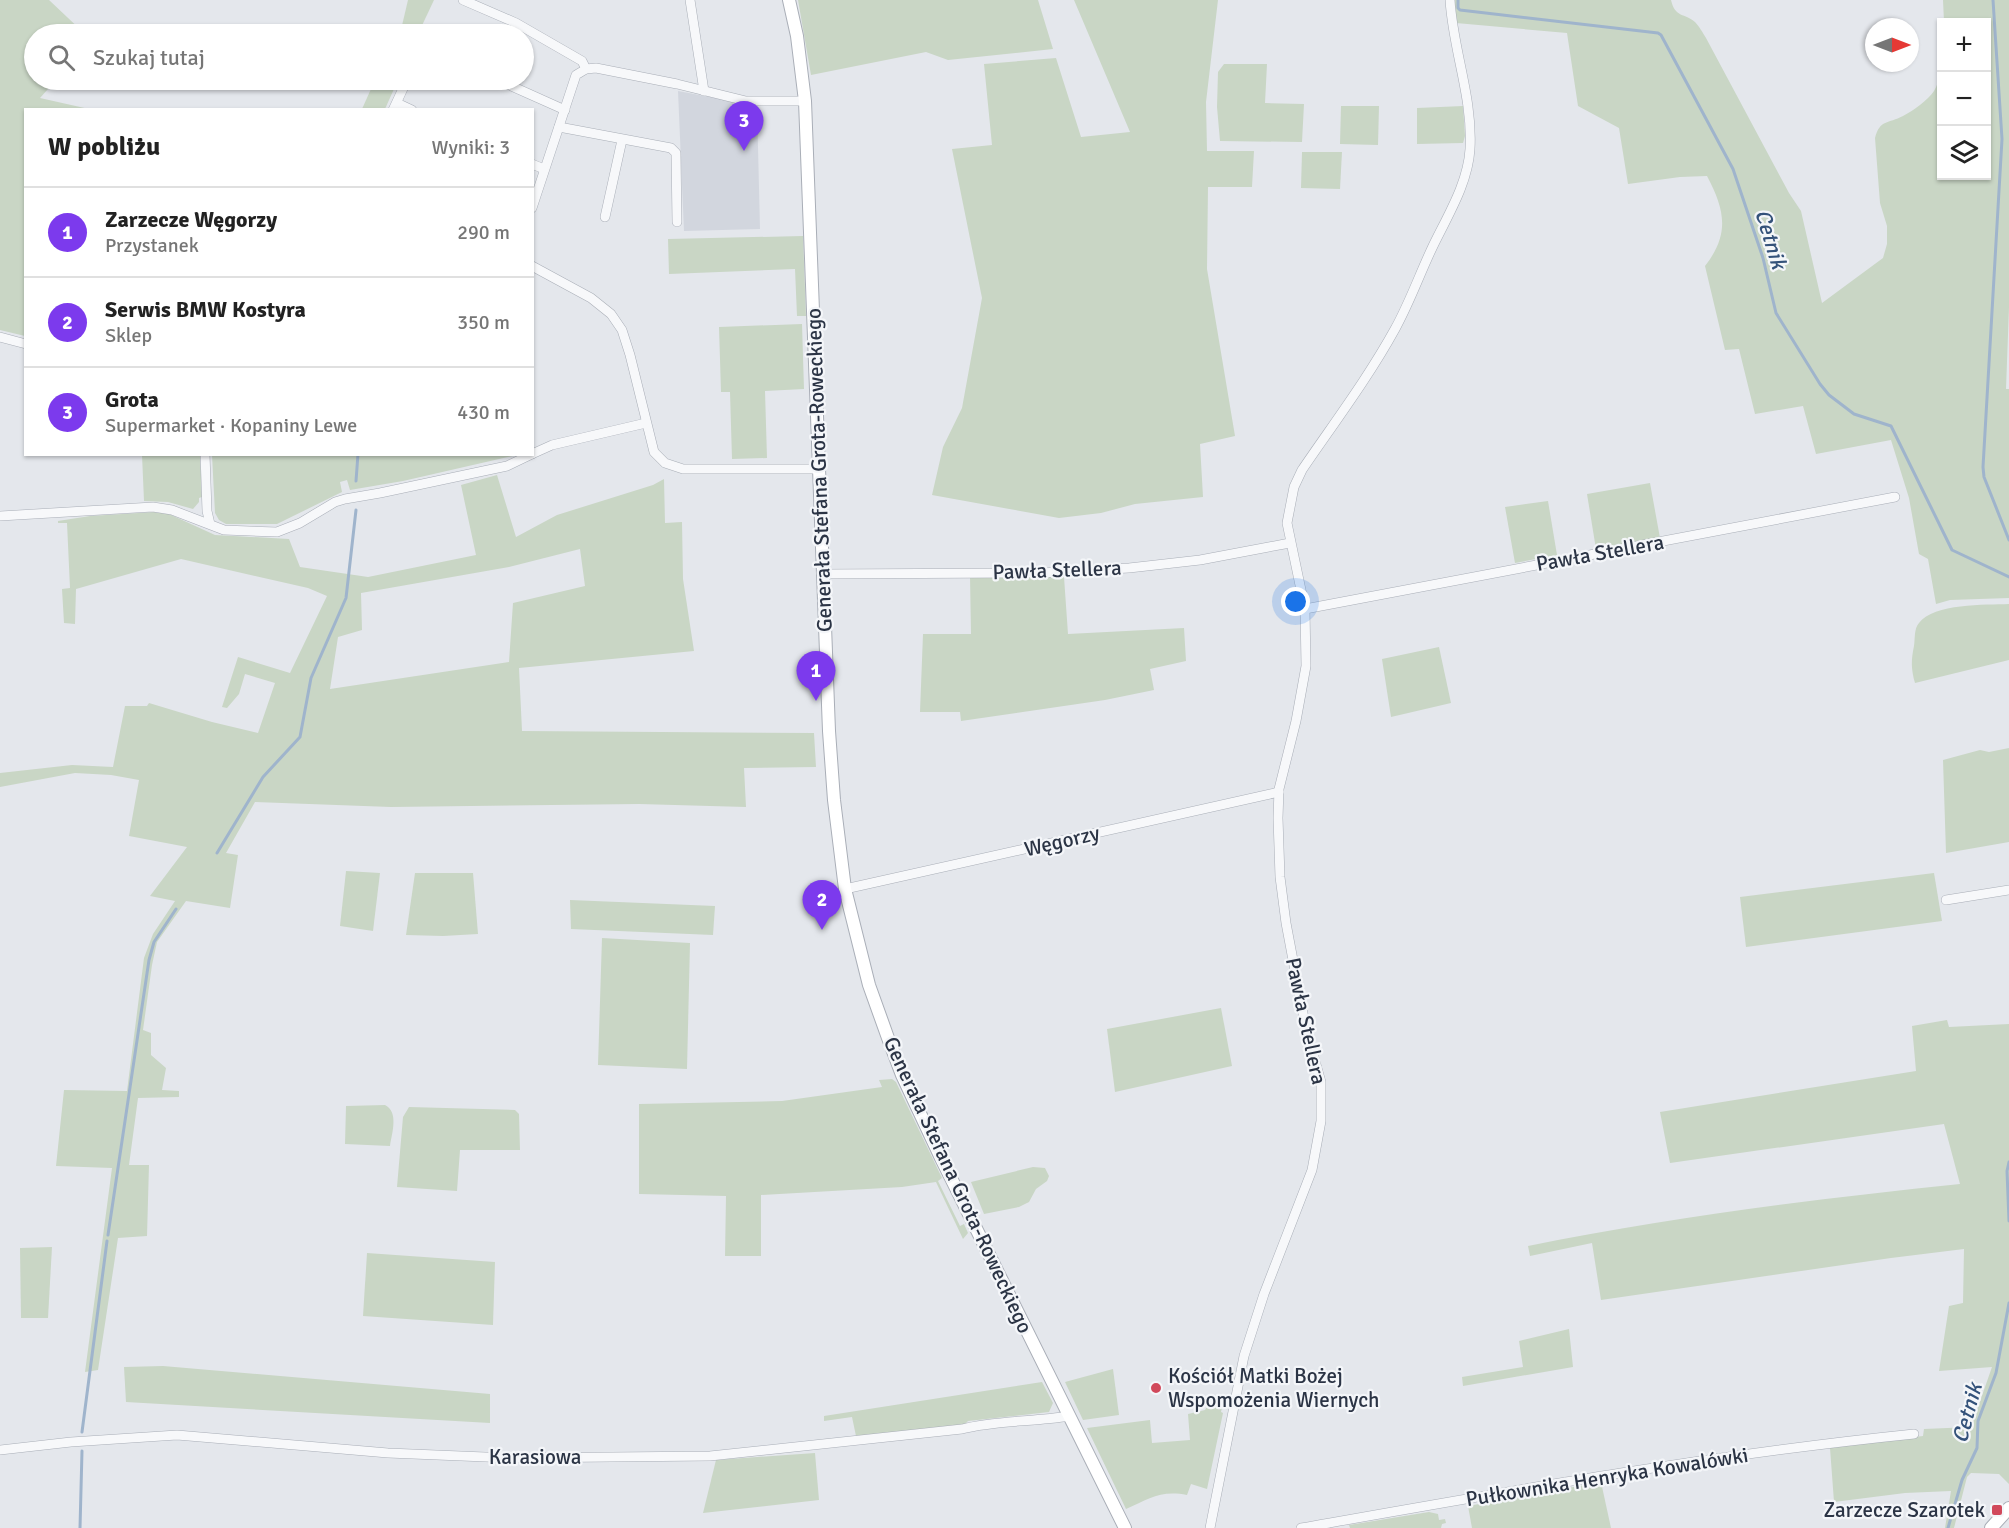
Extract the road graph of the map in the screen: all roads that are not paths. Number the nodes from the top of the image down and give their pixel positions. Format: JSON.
{"nodes":[{"id":1,"x":463,"y":0,"type":"edge"},
{"id":2,"x":690,"y":0,"type":"edge"},
{"id":3,"x":789,"y":0,"type":"edge"},
{"id":4,"x":1450,"y":0,"type":"edge"},
{"id":5,"x":518,"y":24,"type":"edge"},
{"id":6,"x":534,"y":33,"type":"edge"},
{"id":7,"x":586,"y":69,"type":"junction"},
{"id":8,"x":402,"y":90,"type":"edge"},
{"id":9,"x":520,"y":90,"type":"edge"},
{"id":10,"x":704,"y":91,"type":"junction"},
{"id":11,"x":805,"y":101,"type":"junction"},
{"id":12,"x":395,"y":106,"type":"edge"},
{"id":13,"x":565,"y":110,"type":"junction"},
{"id":14,"x":559,"y":127,"type":"junction"},
{"id":15,"x":622,"y":140,"type":"junction"},
{"id":16,"x":534,"y":165,"type":"edge"},
{"id":17,"x":544,"y":169,"type":"junction"},
{"id":18,"x":534,"y":202,"type":"edge"},
{"id":19,"x":605,"y":217,"type":"dead end"},
{"id":20,"x":677,"y":222,"type":"dead end"},
{"id":21,"x":534,"y":267,"type":"edge"},
{"id":22,"x":0,"y":337,"type":"edge"},
{"id":23,"x":24,"y":343,"type":"edge"},
{"id":24,"x":646,"y":423,"type":"junction"},
{"id":25,"x":534,"y":453,"type":"edge"},
{"id":26,"x":205,"y":456,"type":"edge"},
{"id":27,"x":528,"y":456,"type":"edge"},
{"id":28,"x":819,"y":469,"type":"junction"},
{"id":29,"x":1894,"y":497,"type":"dead end"},
{"id":30,"x":0,"y":516,"type":"edge"},
{"id":31,"x":210,"y":524,"type":"junction"},
{"id":32,"x":1290,"y":543,"type":"junction"},
{"id":33,"x":822,"y":574,"type":"junction"},
{"id":34,"x":1305,"y":609,"type":"junction"},
{"id":35,"x":1279,"y":792,"type":"junction"},
{"id":36,"x":845,"y":889,"type":"junction"},
{"id":37,"x":2009,"y":890,"type":"edge"},
{"id":38,"x":1946,"y":900,"type":"dead end"},
{"id":39,"x":1069,"y":1416,"type":"junction"},
{"id":40,"x":1914,"y":1434,"type":"dead end"},
{"id":41,"x":0,"y":1450,"type":"edge"},
{"id":42,"x":2009,"y":1508,"type":"edge"},
{"id":43,"x":1125,"y":1528,"type":"edge"},
{"id":44,"x":1210,"y":1528,"type":"edge"},
{"id":45,"x":1301,"y":1528,"type":"edge"},
{"id":46,"x":1991,"y":1528,"type":"edge"}],
"edges":[{"from":1,"to":5,"type":"street"},
{"from":2,"to":10,"type":"street"},
{"from":3,"to":11,"type":"street","name":"Generała Stefana Grota-Roweckiego"},
{"from":4,"to":32,"type":"street","name":"Pawła Stellera"},
{"from":6,"to":7,"type":"street"},
{"from":7,"to":10,"type":"street"},
{"from":7,"to":13,"type":"street"},
{"from":8,"to":12,"type":"street"},
{"from":9,"to":13,"type":"street"},
{"from":10,"to":11,"type":"street"},
{"from":11,"to":28,"type":"street","name":"Generała Stefana Grota-Roweckiego"},
{"from":13,"to":14,"type":"street"},
{"from":14,"to":15,"type":"street"},
{"from":14,"to":17,"type":"street"},
{"from":15,"to":19,"type":"street"},
{"from":15,"to":20,"type":"street"},
{"from":16,"to":17,"type":"street"},
{"from":17,"to":18,"type":"street"},
{"from":21,"to":24,"type":"street"},
{"from":22,"to":23,"type":"street"},
{"from":24,"to":25,"type":"street"},
{"from":24,"to":28,"type":"street"},
{"from":26,"to":31,"type":"street"},
{"from":27,"to":31,"type":"street"},
{"from":28,"to":33,"type":"street","name":"Generała Stefana Grota-Roweckiego"},
{"from":29,"to":34,"type":"street","name":"Pawła Stellera"},
{"from":30,"to":31,"type":"street"},
{"from":32,"to":33,"type":"street","name":"Pawła Stellera"},
{"from":32,"to":34,"type":"street","name":"Pawła Stellera"},
{"from":33,"to":36,"type":"street","name":"Generała Stefana Grota-Roweckiego"},
{"from":34,"to":35,"type":"street","name":"Pawła Stellera"},
{"from":35,"to":36,"type":"street","name":"Węgorzy"},
{"from":35,"to":44,"type":"street","name":"Pawła Stellera"},
{"from":36,"to":39,"type":"street","name":"Generała Stefana Grota-Roweckiego"},
{"from":37,"to":38,"type":"street"},
{"from":39,"to":41,"type":"street","name":"Karasiowa"},
{"from":39,"to":43,"type":"street","name":"Generała Stefana Grota-Roweckiego"},
{"from":40,"to":45,"type":"street","name":"Pułkownika Henryka Kowalówki"},
{"from":42,"to":46,"type":"street"}]}
